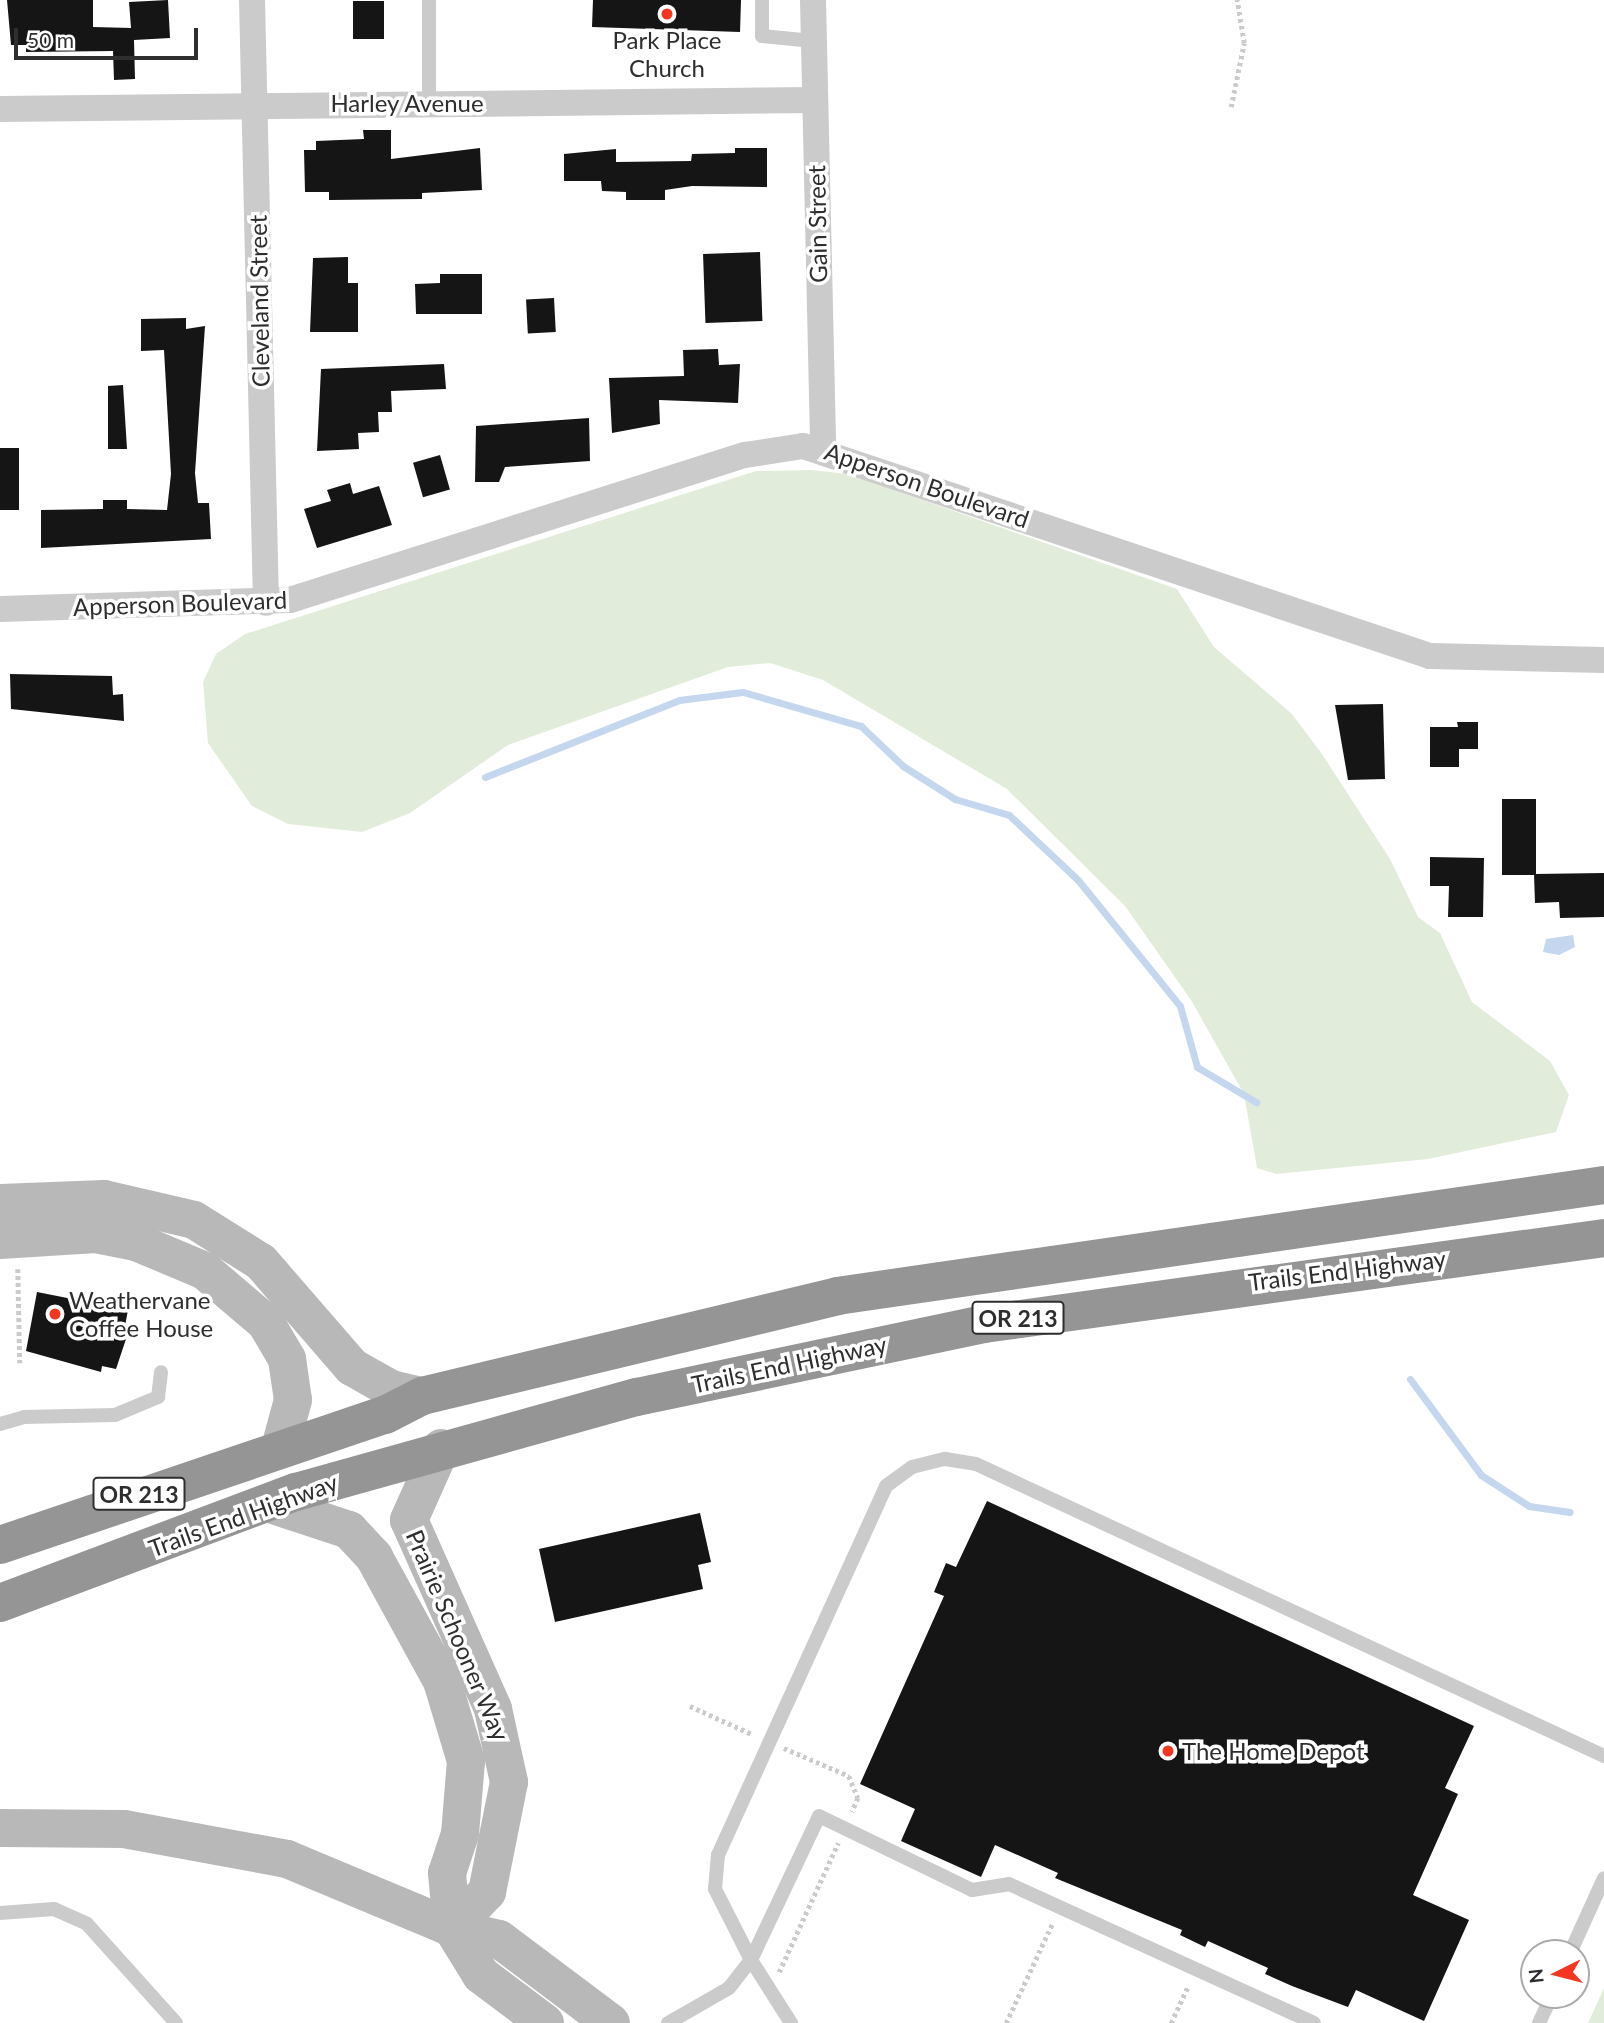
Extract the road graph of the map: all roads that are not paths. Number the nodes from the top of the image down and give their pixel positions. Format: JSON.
{"nodes":[{"id":1,"x":253,"y":0,"type":"edge"},
{"id":2,"x":429,"y":0,"type":"edge"},
{"id":3,"x":762,"y":0,"type":"edge"},
{"id":4,"x":813,"y":0,"type":"edge"},
{"id":5,"x":813,"y":41,"type":"junction"},
{"id":6,"x":814,"y":100,"type":"junction"},
{"id":7,"x":429,"y":103,"type":"junction"},
{"id":8,"x":254,"y":104,"type":"junction"},
{"id":9,"x":0,"y":109,"type":"edge"},
{"id":10,"x":823,"y":448,"type":"junction"},
{"id":11,"x":265,"y":603,"type":"junction"},
{"id":12,"x":0,"y":609,"type":"edge"},
{"id":13,"x":1604,"y":660,"type":"edge"},
{"id":14,"x":1604,"y":1185,"type":"edge"},
{"id":15,"x":0,"y":1203,"type":"edge"},
{"id":16,"x":1604,"y":1238,"type":"edge"},
{"id":17,"x":5,"y":1255,"type":"edge"},
{"id":18,"x":161,"y":1372,"type":"dead end"},
{"id":19,"x":422,"y":1396,"type":"junction"},
{"id":20,"x":0,"y":1424,"type":"edge"},
{"id":21,"x":280,"y":1448,"type":"junction"},
{"id":22,"x":441,"y":1448,"type":"junction"},
{"id":23,"x":273,"y":1505,"type":"junction"},
{"id":24,"x":0,"y":1545,"type":"edge"},
{"id":25,"x":0,"y":1603,"type":"edge"},
{"id":26,"x":1604,"y":1756,"type":"edge"},
{"id":27,"x":0,"y":1828,"type":"edge"},
{"id":28,"x":1604,"y":1878,"type":"edge"},
{"id":29,"x":0,"y":1913,"type":"edge"},
{"id":30,"x":452,"y":1928,"type":"junction"},
{"id":31,"x":1576,"y":1939,"type":"edge"},
{"id":32,"x":751,"y":1959,"type":"junction"},
{"id":33,"x":176,"y":2023,"type":"edge"},
{"id":34,"x":545,"y":2023,"type":"edge"},
{"id":35,"x":611,"y":2023,"type":"edge"},
{"id":36,"x":668,"y":2023,"type":"edge"},
{"id":37,"x":791,"y":2023,"type":"edge"},
{"id":38,"x":1314,"y":2023,"type":"edge"}],
"edges":[{"from":1,"to":8,"type":"street","name":"Cleveland Street"},
{"from":2,"to":7,"type":"lane"},
{"from":3,"to":5,"type":"lane"},
{"from":4,"to":5,"type":"street","name":"Gain Street"},
{"from":5,"to":6,"type":"street","name":"Gain Street"},
{"from":6,"to":7,"type":"street","name":"Harley Avenue"},
{"from":6,"to":10,"type":"street","name":"Gain Street"},
{"from":7,"to":8,"type":"street","name":"Harley Avenue"},
{"from":8,"to":9,"type":"street","name":"Harley Avenue"},
{"from":8,"to":11,"type":"street","name":"Cleveland Street"},
{"from":10,"to":11,"type":"street","name":"Apperson Boulevard"},
{"from":10,"to":13,"type":"street","name":"Apperson Boulevard"},
{"from":11,"to":12,"type":"street","name":"Apperson Boulevard"},
{"from":14,"to":19,"type":"highway","name":"Trails End Highway","number":"OR 213"},
{"from":15,"to":19,"type":"main road"},
{"from":16,"to":22,"type":"highway","name":"Trails End Highway","number":"OR 213"},
{"from":17,"to":21,"type":"main road"},
{"from":18,"to":20,"type":"lane"},
{"from":19,"to":21,"type":"highway","name":"Trails End Highway","number":"OR 213"},
{"from":21,"to":24,"type":"highway","name":"Trails End Highway","number":"OR 213"},
{"from":22,"to":23,"type":"highway","name":"Trails End Highway","number":"OR 213"},
{"from":22,"to":30,"type":"main road","name":"Prairie Schooner Way"},
{"from":23,"to":25,"type":"highway","name":"Trails End Highway","number":"OR 213"},
{"from":23,"to":30,"type":"main road","name":"Prairie Schooner Way"},
{"from":26,"to":32,"type":"lane"},
{"from":27,"to":30,"type":"main road"},
{"from":28,"to":31,"type":"lane"},
{"from":29,"to":33,"type":"lane"},
{"from":30,"to":34,"type":"main road"},
{"from":30,"to":35,"type":"main road"},
{"from":32,"to":36,"type":"lane"},
{"from":32,"to":37,"type":"lane"},
{"from":32,"to":38,"type":"lane"}]}
